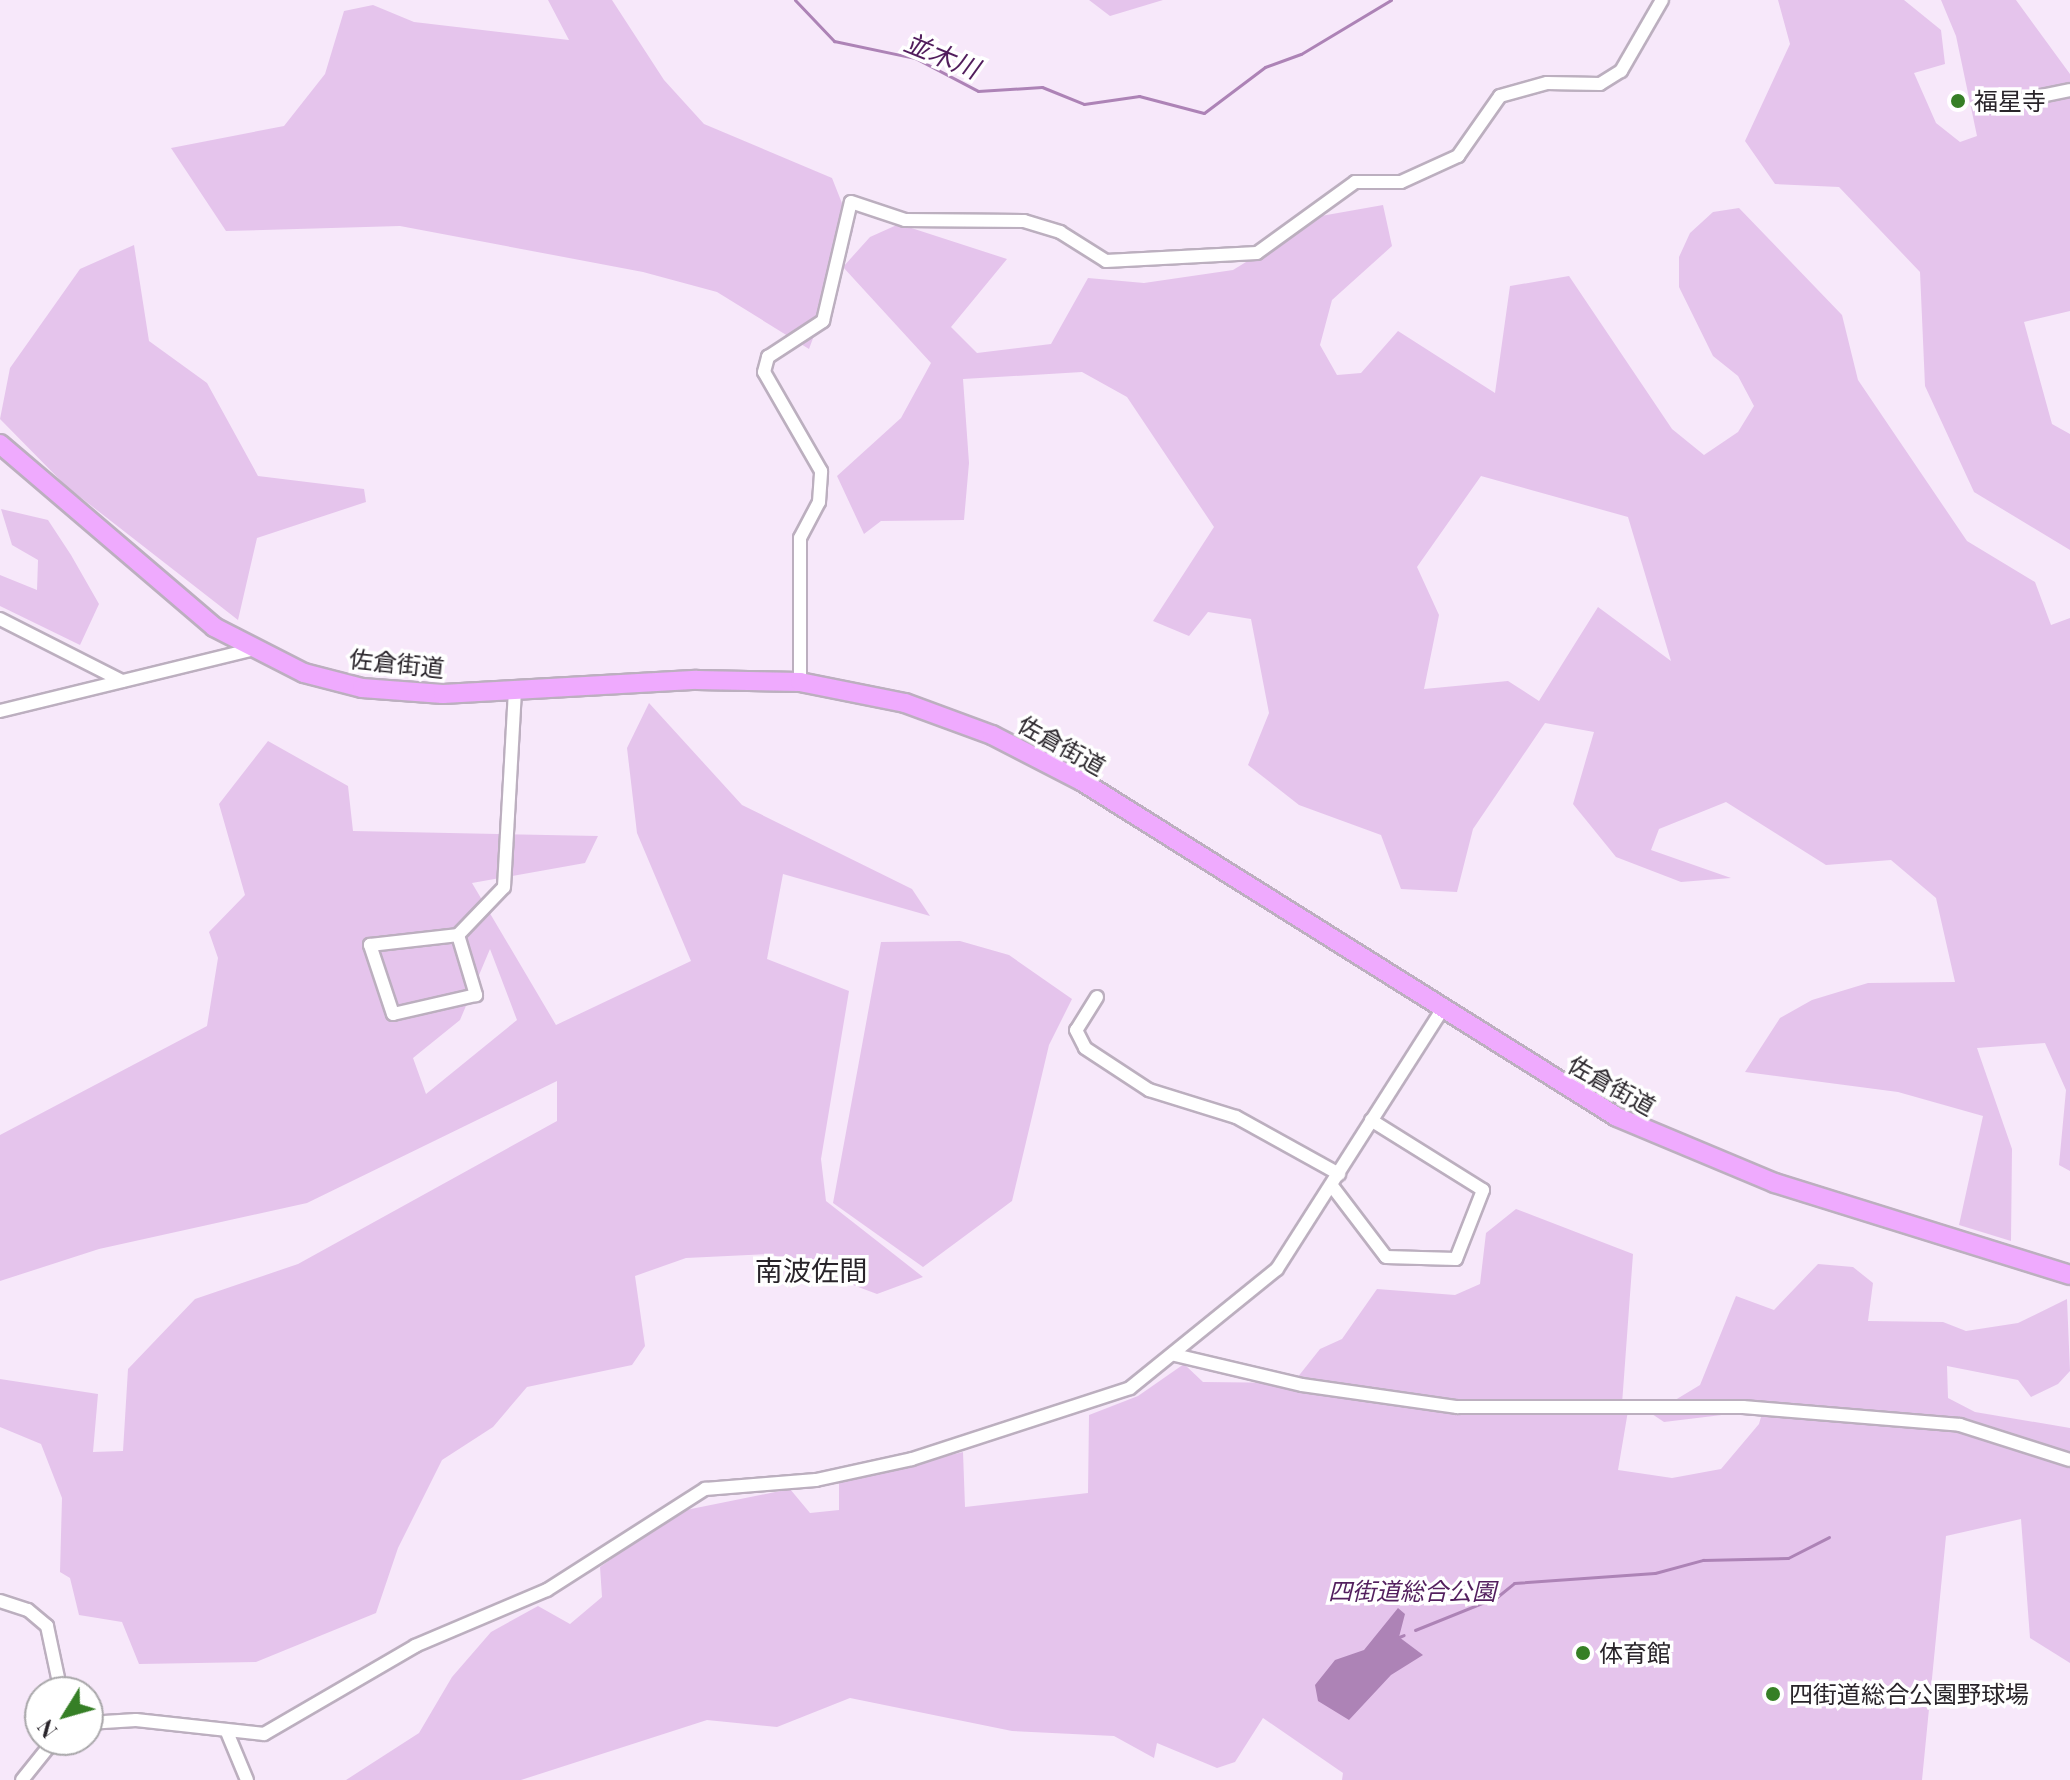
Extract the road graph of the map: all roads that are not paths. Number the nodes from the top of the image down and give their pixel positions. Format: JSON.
{"nodes":[{"id":1,"x":1662,"y":0,"type":"edge"},
{"id":2,"x":2070,"y":90,"type":"edge"},
{"id":3,"x":2012,"y":102,"type":"dead end"},
{"id":4,"x":0,"y":444,"type":"edge"},
{"id":5,"x":0,"y":619,"type":"edge"},
{"id":6,"x":250,"y":650,"type":"junction"},
{"id":7,"x":122,"y":681,"type":"junction"},
{"id":8,"x":800,"y":682,"type":"junction"},
{"id":9,"x":515,"y":692,"type":"junction"},
{"id":10,"x":0,"y":711,"type":"edge"},
{"id":11,"x":458,"y":935,"type":"junction"},
{"id":12,"x":1097,"y":997,"type":"dead end"},
{"id":13,"x":1442,"y":1010,"type":"junction"},
{"id":14,"x":1371,"y":1120,"type":"junction"},
{"id":15,"x":1336,"y":1180,"type":"junction"},
{"id":16,"x":2070,"y":1275,"type":"edge"},
{"id":17,"x":1175,"y":1355,"type":"junction"},
{"id":18,"x":2070,"y":1460,"type":"edge"},
{"id":19,"x":0,"y":1601,"type":"edge"},
{"id":20,"x":58,"y":1676,"type":"edge"},
{"id":21,"x":104,"y":1722,"type":"edge"},
{"id":22,"x":227,"y":1732,"type":"junction"},
{"id":23,"x":41,"y":1756,"type":"edge"},
{"id":24,"x":22,"y":1780,"type":"edge"},
{"id":25,"x":247,"y":1780,"type":"edge"}],
"edges":[{"from":1,"to":8,"type":"street"},
{"from":2,"to":3,"type":"street"},
{"from":4,"to":6,"type":"highway","name":"佐倉街道"},
{"from":5,"to":7,"type":"street"},
{"from":6,"to":7,"type":"street"},
{"from":6,"to":9,"type":"highway","name":"佐倉街道"},
{"from":7,"to":10,"type":"street"},
{"from":8,"to":9,"type":"highway","name":"佐倉街道"},
{"from":8,"to":13,"type":"highway","name":"佐倉街道"},
{"from":9,"to":11,"type":"street"},
{"from":11,"to":11,"type":"street"},
{"from":12,"to":15,"type":"street"},
{"from":13,"to":14,"type":"street"},
{"from":13,"to":16,"type":"highway","name":"佐倉街道"},
{"from":14,"to":15,"type":"street"},
{"from":14,"to":15,"type":"street"},
{"from":15,"to":17,"type":"street"},
{"from":17,"to":18,"type":"street"},
{"from":17,"to":22,"type":"street"},
{"from":19,"to":20,"type":"street"},
{"from":21,"to":22,"type":"street"},
{"from":22,"to":25,"type":"street"},
{"from":23,"to":24,"type":"street"}]}
